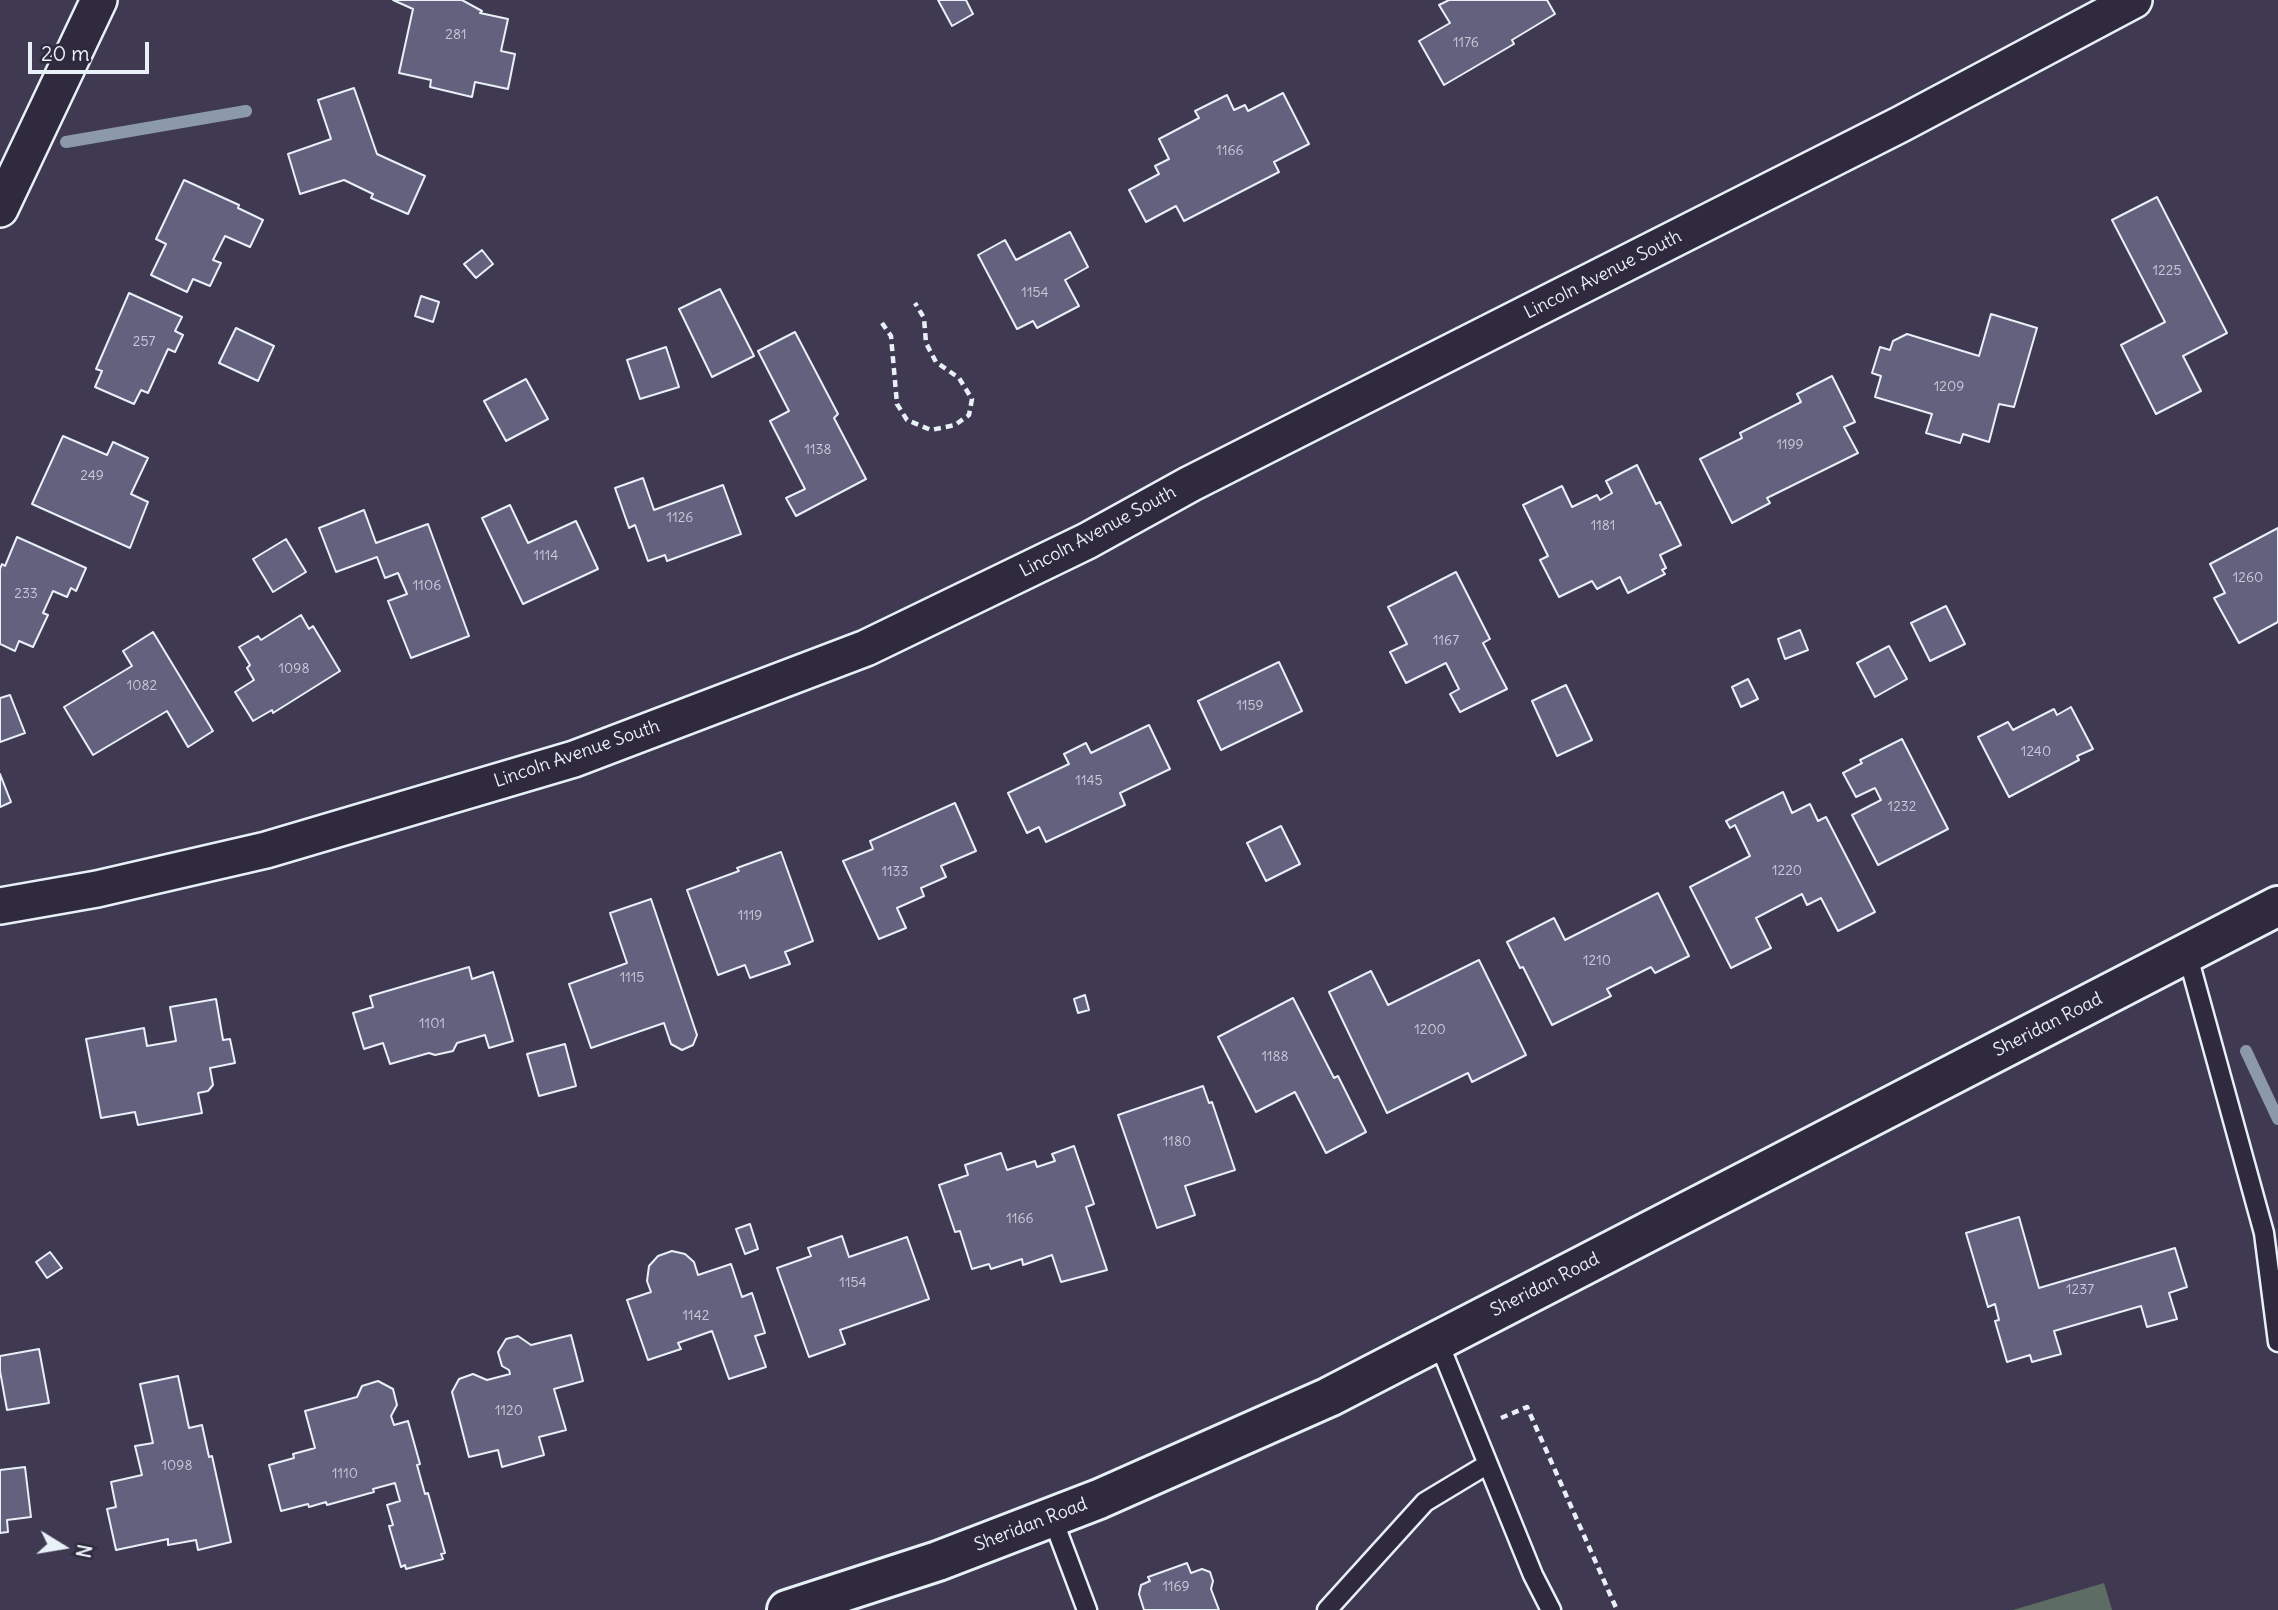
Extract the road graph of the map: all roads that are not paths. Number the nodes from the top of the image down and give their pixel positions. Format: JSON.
{"nodes":[{"id":1,"x":99,"y":0,"type":"edge"},
{"id":2,"x":2134,"y":0,"type":"edge"},
{"id":3,"x":0,"y":209,"type":"edge"},
{"id":4,"x":0,"y":906,"type":"edge"},
{"id":5,"x":2278,"y":906,"type":"edge"},
{"id":6,"x":2187,"y":953,"type":"junction"},
{"id":7,"x":1437,"y":1341,"type":"junction"},
{"id":8,"x":2278,"y":1342,"type":"edge"},
{"id":9,"x":1488,"y":1464,"type":"junction"},
{"id":10,"x":1052,"y":1517,"type":"junction"},
{"id":11,"x":788,"y":1610,"type":"edge"},
{"id":12,"x":1087,"y":1610,"type":"edge"},
{"id":13,"x":1327,"y":1610,"type":"edge"},
{"id":14,"x":1551,"y":1610,"type":"edge"}],
"edges":[{"from":1,"to":3,"type":"street"},
{"from":2,"to":4,"type":"street","name":"Lincoln Avenue South"},
{"from":5,"to":6,"type":"street","name":"Sheridan Road"},
{"from":6,"to":7,"type":"street","name":"Sheridan Road"},
{"from":6,"to":8,"type":"lane"},
{"from":7,"to":9,"type":"lane"},
{"from":7,"to":10,"type":"street","name":"Sheridan Road"},
{"from":9,"to":13,"type":"lane"},
{"from":9,"to":14,"type":"lane"},
{"from":10,"to":11,"type":"street","name":"Sheridan Road"},
{"from":10,"to":12,"type":"lane"}]}
